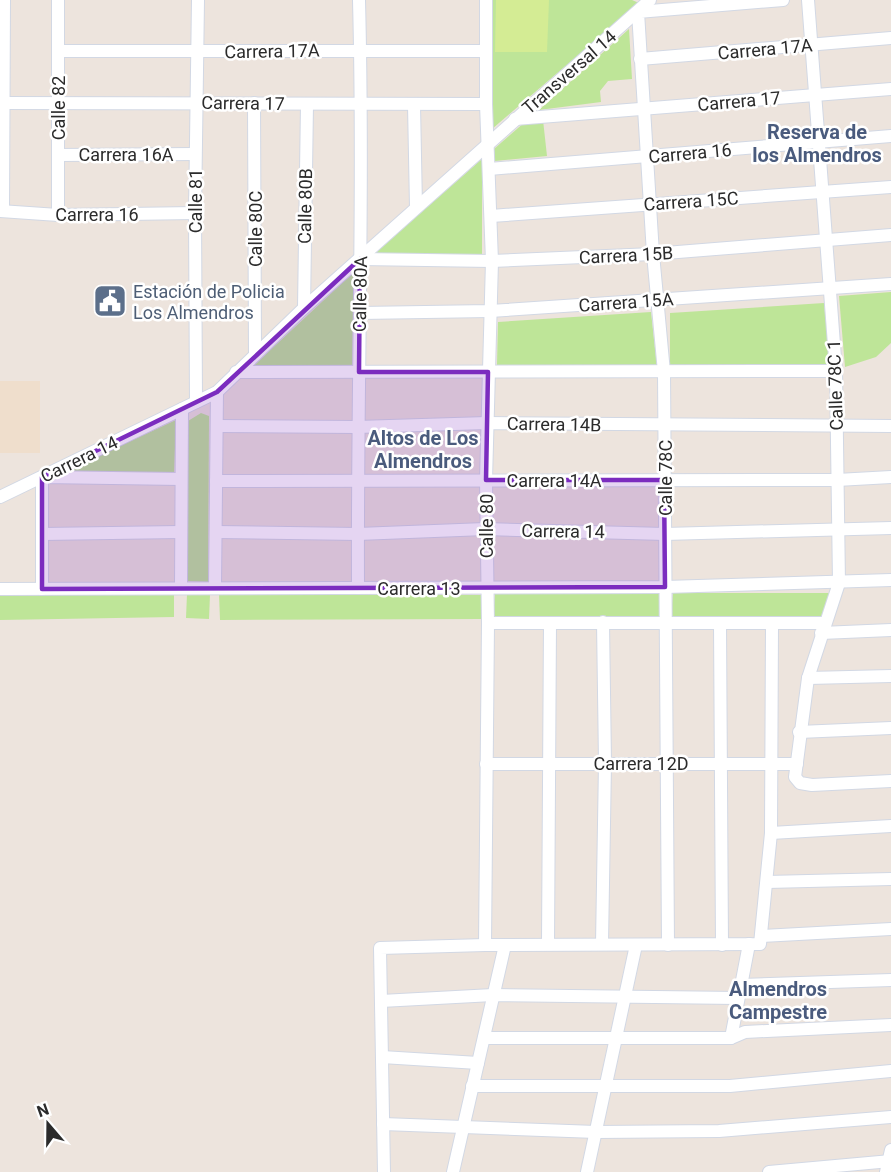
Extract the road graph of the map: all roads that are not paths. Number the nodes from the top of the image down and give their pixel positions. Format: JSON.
{"nodes":[{"id":1,"x":4,"y":0,"type":"edge"},
{"id":2,"x":58,"y":0,"type":"edge"},
{"id":3,"x":198,"y":0,"type":"edge"},
{"id":4,"x":359,"y":0,"type":"edge"},
{"id":5,"x":486,"y":0,"type":"edge"},
{"id":6,"x":783,"y":0,"type":"edge"},
{"id":7,"x":808,"y":0,"type":"edge"},
{"id":8,"x":643,"y":4,"type":"edge"},
{"id":9,"x":891,"y":38,"type":"edge"},
{"id":10,"x":811,"y":45,"type":"junction"},
{"id":11,"x":58,"y":51,"type":"junction"},
{"id":12,"x":360,"y":51,"type":"junction"},
{"id":13,"x":485,"y":51,"type":"junction"},
{"id":14,"x":197,"y":52,"type":"junction"},
{"id":15,"x":640,"y":59,"type":"junction"},
{"id":16,"x":891,"y":89,"type":"edge"},
{"id":17,"x":815,"y":95,"type":"junction"},
{"id":18,"x":1,"y":103,"type":"edge"},
{"id":19,"x":57,"y":103,"type":"junction"},
{"id":20,"x":198,"y":103,"type":"junction"},
{"id":21,"x":255,"y":103,"type":"junction"},
{"id":22,"x":307,"y":104,"type":"junction"},
{"id":23,"x":361,"y":104,"type":"junction"},
{"id":24,"x":486,"y":104,"type":"junction"},
{"id":25,"x":414,"y":105,"type":"junction"},
{"id":26,"x":643,"y":109,"type":"junction"},
{"id":27,"x":515,"y":119,"type":"junction"},
{"id":28,"x":891,"y":136,"type":"edge"},
{"id":29,"x":818,"y":142,"type":"junction"},
{"id":30,"x":488,"y":145,"type":"junction"},
{"id":31,"x":195,"y":154,"type":"junction"},
{"id":32,"x":58,"y":155,"type":"junction"},
{"id":33,"x":647,"y":156,"type":"junction"},
{"id":34,"x":489,"y":169,"type":"junction"},
{"id":35,"x":891,"y":187,"type":"edge"},
{"id":36,"x":822,"y":192,"type":"junction"},
{"id":37,"x":650,"y":204,"type":"junction"},
{"id":38,"x":416,"y":207,"type":"junction"},
{"id":39,"x":2,"y":211,"type":"edge"},
{"id":40,"x":195,"y":213,"type":"junction"},
{"id":41,"x":58,"y":215,"type":"junction"},
{"id":42,"x":491,"y":216,"type":"junction"},
{"id":43,"x":891,"y":235,"type":"edge"},
{"id":44,"x":826,"y":241,"type":"junction"},
{"id":45,"x":653,"y":254,"type":"junction"},
{"id":46,"x":360,"y":259,"type":"junction"},
{"id":47,"x":492,"y":261,"type":"junction"},
{"id":48,"x":891,"y":284,"type":"edge"},
{"id":49,"x":829,"y":288,"type":"junction"},
{"id":50,"x":657,"y":300,"type":"junction"},
{"id":51,"x":304,"y":308,"type":"junction"},
{"id":52,"x":490,"y":311,"type":"junction"},
{"id":53,"x":360,"y":313,"type":"junction"},
{"id":54,"x":255,"y":354,"type":"junction"},
{"id":55,"x":836,"y":371,"type":"junction"},
{"id":56,"x":236,"y":372,"type":"junction"},
{"id":57,"x":359,"y":372,"type":"junction"},
{"id":58,"x":488,"y":372,"type":"junction"},
{"id":59,"x":664,"y":372,"type":"junction"},
{"id":60,"x":217,"y":392,"type":"junction"},
{"id":61,"x":196,"y":402,"type":"junction"},
{"id":62,"x":182,"y":409,"type":"junction"},
{"id":63,"x":487,"y":423,"type":"junction"},
{"id":64,"x":216,"y":426,"type":"junction"},
{"id":65,"x":665,"y":426,"type":"junction"},
{"id":66,"x":891,"y":426,"type":"edge"},
{"id":67,"x":357,"y":427,"type":"junction"},
{"id":68,"x":837,"y":427,"type":"junction"},
{"id":69,"x":42,"y":477,"type":"junction"},
{"id":70,"x":891,"y":477,"type":"edge"},
{"id":71,"x":181,"y":479,"type":"junction"},
{"id":72,"x":357,"y":480,"type":"junction"},
{"id":73,"x":486,"y":480,"type":"junction"},
{"id":74,"x":664,"y":480,"type":"junction"},
{"id":75,"x":837,"y":480,"type":"junction"},
{"id":76,"x":216,"y":481,"type":"junction"},
{"id":77,"x":0,"y":497,"type":"edge"},
{"id":78,"x":891,"y":528,"type":"edge"},
{"id":79,"x":485,"y":530,"type":"junction"},
{"id":80,"x":838,"y":530,"type":"junction"},
{"id":81,"x":180,"y":532,"type":"junction"},
{"id":82,"x":216,"y":532,"type":"junction"},
{"id":83,"x":42,"y":534,"type":"junction"},
{"id":84,"x":358,"y":534,"type":"junction"},
{"id":85,"x":665,"y":534,"type":"junction"},
{"id":86,"x":891,"y":580,"type":"edge"},
{"id":87,"x":839,"y":583,"type":"junction"},
{"id":88,"x":215,"y":587,"type":"junction"},
{"id":89,"x":665,"y":587,"type":"junction"},
{"id":90,"x":180,"y":588,"type":"junction"},
{"id":91,"x":358,"y":588,"type":"junction"},
{"id":92,"x":0,"y":589,"type":"edge"},
{"id":93,"x":42,"y":589,"type":"junction"},
{"id":94,"x":487,"y":589,"type":"junction"},
{"id":95,"x":603,"y":622,"type":"junction"},
{"id":96,"x":665,"y":622,"type":"junction"},
{"id":97,"x":488,"y":623,"type":"junction"},
{"id":98,"x":550,"y":623,"type":"junction"},
{"id":99,"x":720,"y":623,"type":"junction"},
{"id":100,"x":772,"y":624,"type":"junction"},
{"id":101,"x":823,"y":628,"type":"junction"},
{"id":102,"x":891,"y":630,"type":"edge"},
{"id":103,"x":891,"y":675,"type":"edge"},
{"id":104,"x":808,"y":678,"type":"junction"},
{"id":105,"x":891,"y":728,"type":"edge"},
{"id":106,"x":799,"y":732,"type":"junction"},
{"id":107,"x":551,"y":763,"type":"junction"},
{"id":108,"x":605,"y":763,"type":"junction"},
{"id":109,"x":665,"y":763,"type":"junction"},
{"id":110,"x":486,"y":764,"type":"junction"},
{"id":111,"x":722,"y":764,"type":"junction"},
{"id":112,"x":772,"y":764,"type":"junction"},
{"id":113,"x":797,"y":764,"type":"junction"},
{"id":114,"x":891,"y":781,"type":"edge"},
{"id":115,"x":891,"y":826,"type":"edge"},
{"id":116,"x":771,"y":833,"type":"junction"},
{"id":117,"x":891,"y":879,"type":"edge"},
{"id":118,"x":767,"y":882,"type":"junction"},
{"id":119,"x":891,"y":929,"type":"edge"},
{"id":120,"x":760,"y":936,"type":"junction"},
{"id":121,"x":548,"y":944,"type":"junction"},
{"id":122,"x":602,"y":944,"type":"junction"},
{"id":123,"x":748,"y":944,"type":"junction"},
{"id":124,"x":485,"y":945,"type":"junction"},
{"id":125,"x":505,"y":945,"type":"junction"},
{"id":126,"x":636,"y":945,"type":"junction"},
{"id":127,"x":668,"y":945,"type":"junction"},
{"id":128,"x":722,"y":945,"type":"junction"},
{"id":129,"x":891,"y":980,"type":"edge"},
{"id":130,"x":741,"y":985,"type":"junction"},
{"id":131,"x":625,"y":994,"type":"junction"},
{"id":132,"x":494,"y":995,"type":"junction"},
{"id":133,"x":738,"y":998,"type":"junction"},
{"id":134,"x":381,"y":1001,"type":"junction"},
{"id":135,"x":891,"y":1025,"type":"edge"},
{"id":136,"x":484,"y":1038,"type":"junction"},
{"id":137,"x":617,"y":1038,"type":"junction"},
{"id":138,"x":731,"y":1038,"type":"junction"},
{"id":139,"x":382,"y":1057,"type":"junction"},
{"id":140,"x":478,"y":1063,"type":"junction"},
{"id":141,"x":891,"y":1071,"type":"edge"},
{"id":142,"x":472,"y":1086,"type":"junction"},
{"id":143,"x":605,"y":1086,"type":"junction"},
{"id":144,"x":891,"y":1117,"type":"edge"},
{"id":145,"x":383,"y":1124,"type":"junction"},
{"id":146,"x":463,"y":1126,"type":"junction"},
{"id":147,"x":596,"y":1132,"type":"junction"},
{"id":148,"x":889,"y":1161,"type":"edge"},
{"id":149,"x":384,"y":1172,"type":"edge"},
{"id":150,"x":453,"y":1172,"type":"edge"},
{"id":151,"x":587,"y":1172,"type":"edge"},
{"id":152,"x":769,"y":1172,"type":"edge"}],
"edges":[{"from":1,"to":18,"type":"street"},
{"from":2,"to":11,"type":"street","name":"Calle 82"},
{"from":3,"to":14,"type":"street","name":"Calle 81"},
{"from":4,"to":12,"type":"street","name":"Calle 80A"},
{"from":5,"to":13,"type":"street","name":"Calle 80"},
{"from":6,"to":8,"type":"street"},
{"from":7,"to":10,"type":"street","name":"Calle 78C 1"},
{"from":8,"to":15,"type":"street","name":"Calle 78C"},
{"from":8,"to":27,"type":"street","name":"Transversal 14"},
{"from":9,"to":10,"type":"street","name":"Carrera 17A"},
{"from":10,"to":15,"type":"street","name":"Carrera 17A"},
{"from":10,"to":17,"type":"street","name":"Calle 78C 1"},
{"from":11,"to":14,"type":"street","name":"Carrera 17A"},
{"from":11,"to":19,"type":"street","name":"Calle 82"},
{"from":12,"to":13,"type":"street","name":"Carrera 17A"},
{"from":12,"to":14,"type":"street","name":"Carrera 17A"},
{"from":12,"to":23,"type":"street","name":"Calle 80A"},
{"from":13,"to":24,"type":"street","name":"Calle 80"},
{"from":14,"to":20,"type":"street","name":"Calle 81"},
{"from":15,"to":26,"type":"street","name":"Calle 78C"},
{"from":16,"to":17,"type":"street","name":"Carrera 17"},
{"from":17,"to":26,"type":"street","name":"Carrera 17"},
{"from":17,"to":29,"type":"street","name":"Calle 78C 1"},
{"from":18,"to":19,"type":"street","name":"Carrera 17"},
{"from":18,"to":39,"type":"street"},
{"from":19,"to":20,"type":"street","name":"Carrera 17"},
{"from":19,"to":32,"type":"street","name":"Calle 82"},
{"from":20,"to":21,"type":"street","name":"Carrera 17"},
{"from":20,"to":31,"type":"street","name":"Calle 81"},
{"from":21,"to":22,"type":"street","name":"Carrera 17"},
{"from":21,"to":54,"type":"street","name":"Calle 80C"},
{"from":22,"to":23,"type":"street","name":"Carrera 17"},
{"from":22,"to":51,"type":"street","name":"Calle 80B"},
{"from":23,"to":25,"type":"street","name":"Carrera 17"},
{"from":23,"to":46,"type":"street","name":"Calle 80A"},
{"from":24,"to":25,"type":"street","name":"Carrera 17"},
{"from":24,"to":30,"type":"street","name":"Calle 80"},
{"from":25,"to":38,"type":"street"},
{"from":26,"to":27,"type":"street","name":"Carrera 17"},
{"from":26,"to":33,"type":"street","name":"Calle 78C"},
{"from":27,"to":30,"type":"street","name":"Transversal 14"},
{"from":28,"to":29,"type":"street","name":"Carrera 16"},
{"from":29,"to":33,"type":"street","name":"Carrera 16"},
{"from":29,"to":36,"type":"street","name":"Calle 78C 1"},
{"from":30,"to":34,"type":"street","name":"Calle 80"},
{"from":30,"to":38,"type":"street","name":"Carrera 14"},
{"from":31,"to":32,"type":"street","name":"Carrera 16A"},
{"from":31,"to":40,"type":"street","name":"Calle 81"},
{"from":32,"to":41,"type":"street","name":"Calle 82"},
{"from":33,"to":34,"type":"street","name":"Carrera 16"},
{"from":33,"to":37,"type":"street","name":"Calle 78C"},
{"from":34,"to":42,"type":"street","name":"Calle 80"},
{"from":35,"to":36,"type":"street","name":"Carrera 15C"},
{"from":36,"to":37,"type":"street","name":"Carrera 15C"},
{"from":36,"to":44,"type":"street","name":"Calle 78C 1"},
{"from":37,"to":42,"type":"street","name":"Carrera 15C"},
{"from":37,"to":45,"type":"street","name":"Calle 78C"},
{"from":38,"to":46,"type":"street","name":"Carrera 14"},
{"from":39,"to":41,"type":"street","name":"Carrera 16"},
{"from":40,"to":41,"type":"street","name":"Carrera 16"},
{"from":40,"to":61,"type":"street","name":"Calle 81"},
{"from":42,"to":47,"type":"street","name":"Calle 80"},
{"from":43,"to":44,"type":"street","name":"Carrera 15B"},
{"from":44,"to":45,"type":"street","name":"Carrera 15B"},
{"from":44,"to":49,"type":"street","name":"Calle 78C 1"},
{"from":45,"to":47,"type":"street","name":"Carrera 15B"},
{"from":45,"to":50,"type":"street","name":"Calle 78C"},
{"from":46,"to":47,"type":"street","name":"Carrera 15B"},
{"from":46,"to":51,"type":"street","name":"Carrera 14"},
{"from":46,"to":53,"type":"street","name":"Calle 80A"},
{"from":47,"to":52,"type":"street","name":"Calle 80"},
{"from":48,"to":49,"type":"street","name":"Carrera 15A"},
{"from":49,"to":50,"type":"street","name":"Carrera 15A"},
{"from":49,"to":55,"type":"street","name":"Calle 78C 1"},
{"from":50,"to":52,"type":"street","name":"Carrera 15A"},
{"from":50,"to":59,"type":"street","name":"Calle 78C"},
{"from":51,"to":54,"type":"street","name":"Carrera 14"},
{"from":52,"to":53,"type":"street","name":"Carrera 15A"},
{"from":52,"to":58,"type":"street","name":"Calle 80"},
{"from":53,"to":57,"type":"street","name":"Calle 80A"},
{"from":54,"to":56,"type":"street","name":"Carrera 14"},
{"from":55,"to":59,"type":"street"},
{"from":55,"to":68,"type":"street","name":"Calle 78C 1"},
{"from":56,"to":57,"type":"street"},
{"from":56,"to":60,"type":"street","name":"Carrera 14"},
{"from":57,"to":58,"type":"street"},
{"from":57,"to":67,"type":"street","name":"Calle 80A"},
{"from":58,"to":59,"type":"street"},
{"from":58,"to":63,"type":"street","name":"Calle 80"},
{"from":59,"to":65,"type":"street","name":"Calle 78C"},
{"from":60,"to":61,"type":"street","name":"Carrera 14"},
{"from":60,"to":64,"type":"street"},
{"from":61,"to":62,"type":"street","name":"Carrera 14"},
{"from":62,"to":69,"type":"street","name":"Carrera 14"},
{"from":62,"to":71,"type":"street"},
{"from":63,"to":65,"type":"street","name":"Carrera 14B"},
{"from":63,"to":67,"type":"street","name":"Carrera 14B"},
{"from":63,"to":73,"type":"street","name":"Calle 80"},
{"from":64,"to":67,"type":"street","name":"Carrera 14B"},
{"from":64,"to":76,"type":"street"},
{"from":65,"to":68,"type":"street","name":"Carrera 14B"},
{"from":65,"to":74,"type":"street","name":"Calle 78C"},
{"from":66,"to":68,"type":"street","name":"Carrera 14B"},
{"from":67,"to":72,"type":"street","name":"Calle 80A"},
{"from":68,"to":75,"type":"street","name":"Calle 78C 1"},
{"from":69,"to":71,"type":"street"},
{"from":69,"to":77,"type":"street","name":"Carrera 14"},
{"from":69,"to":83,"type":"street"},
{"from":70,"to":75,"type":"street","name":"Carrera 14A"},
{"from":71,"to":81,"type":"street"},
{"from":72,"to":73,"type":"street","name":"Carrera 14A"},
{"from":72,"to":76,"type":"street","name":"Carrera 14A"},
{"from":72,"to":84,"type":"street","name":"Calle 80A"},
{"from":73,"to":74,"type":"street","name":"Carrera 14A"},
{"from":73,"to":79,"type":"street","name":"Calle 80"},
{"from":74,"to":75,"type":"street","name":"Carrera 14A"},
{"from":74,"to":85,"type":"street","name":"Calle 78C"},
{"from":75,"to":80,"type":"street","name":"Calle 78C 1"},
{"from":76,"to":82,"type":"street"},
{"from":78,"to":80,"type":"street","name":"Carrera 14"},
{"from":79,"to":84,"type":"street","name":"Carrera 14"},
{"from":79,"to":85,"type":"street","name":"Carrera 14"},
{"from":79,"to":94,"type":"street","name":"Calle 80"},
{"from":80,"to":85,"type":"street","name":"Carrera 14"},
{"from":80,"to":87,"type":"street","name":"Calle 78C 1"},
{"from":81,"to":83,"type":"street"},
{"from":81,"to":90,"type":"street"},
{"from":82,"to":84,"type":"street","name":"Carrera 14"},
{"from":82,"to":88,"type":"street"},
{"from":83,"to":93,"type":"street"},
{"from":84,"to":91,"type":"street","name":"Calle 80A"},
{"from":85,"to":89,"type":"street","name":"Calle 78C"},
{"from":86,"to":87,"type":"street","name":"Carrera 13"},
{"from":87,"to":89,"type":"street","name":"Carrera 13"},
{"from":87,"to":101,"type":"street","name":"Calle 78C 1"},
{"from":88,"to":90,"type":"street","name":"Carrera 13"},
{"from":88,"to":91,"type":"street","name":"Carrera 13"},
{"from":89,"to":94,"type":"street","name":"Carrera 13"},
{"from":89,"to":96,"type":"street","name":"Calle 78C"},
{"from":90,"to":93,"type":"street","name":"Carrera 13"},
{"from":91,"to":94,"type":"street","name":"Carrera 13"},
{"from":92,"to":93,"type":"street","name":"Carrera 13"},
{"from":94,"to":97,"type":"street","name":"Calle 80"},
{"from":95,"to":96,"type":"street"},
{"from":95,"to":98,"type":"street"},
{"from":95,"to":108,"type":"street"},
{"from":96,"to":99,"type":"street"},
{"from":96,"to":109,"type":"street","name":"Calle 78C"},
{"from":97,"to":98,"type":"street"},
{"from":97,"to":110,"type":"street","name":"Calle 80"},
{"from":98,"to":107,"type":"street"},
{"from":99,"to":100,"type":"street"},
{"from":99,"to":111,"type":"street"},
{"from":100,"to":101,"type":"street"},
{"from":100,"to":112,"type":"street"},
{"from":101,"to":102,"type":"street"},
{"from":101,"to":104,"type":"street","name":"Calle 78C 1"},
{"from":103,"to":104,"type":"street"},
{"from":104,"to":106,"type":"street","name":"Calle 78C 1"},
{"from":105,"to":106,"type":"street"},
{"from":106,"to":113,"type":"street","name":"Calle 78C 1"},
{"from":107,"to":108,"type":"street","name":"Carrera 12D"},
{"from":107,"to":110,"type":"street","name":"Carrera 12D"},
{"from":107,"to":121,"type":"street"},
{"from":108,"to":109,"type":"street","name":"Carrera 12D"},
{"from":108,"to":122,"type":"street"},
{"from":109,"to":111,"type":"street","name":"Carrera 12D"},
{"from":109,"to":127,"type":"street","name":"Calle 78C"},
{"from":110,"to":124,"type":"street","name":"Calle 80"},
{"from":111,"to":112,"type":"street","name":"Carrera 12D"},
{"from":111,"to":128,"type":"street"},
{"from":112,"to":113,"type":"street","name":"Carrera 12D"},
{"from":112,"to":116,"type":"street"},
{"from":113,"to":114,"type":"street"},
{"from":115,"to":116,"type":"street"},
{"from":116,"to":118,"type":"street"},
{"from":117,"to":118,"type":"street"},
{"from":118,"to":120,"type":"street"},
{"from":119,"to":120,"type":"street"},
{"from":120,"to":123,"type":"street"},
{"from":121,"to":122,"type":"street"},
{"from":121,"to":125,"type":"street"},
{"from":122,"to":126,"type":"street"},
{"from":123,"to":128,"type":"street"},
{"from":123,"to":130,"type":"street"},
{"from":124,"to":125,"type":"street"},
{"from":124,"to":134,"type":"street"},
{"from":125,"to":132,"type":"street"},
{"from":126,"to":127,"type":"street"},
{"from":126,"to":131,"type":"street"},
{"from":127,"to":128,"type":"street"},
{"from":129,"to":130,"type":"street"},
{"from":130,"to":133,"type":"street"},
{"from":131,"to":132,"type":"street"},
{"from":131,"to":133,"type":"street"},
{"from":131,"to":137,"type":"street"},
{"from":132,"to":134,"type":"street"},
{"from":132,"to":136,"type":"street"},
{"from":133,"to":138,"type":"street"},
{"from":134,"to":139,"type":"street"},
{"from":135,"to":138,"type":"street"},
{"from":136,"to":137,"type":"street"},
{"from":136,"to":140,"type":"street"},
{"from":137,"to":138,"type":"street"},
{"from":137,"to":143,"type":"street"},
{"from":139,"to":140,"type":"street"},
{"from":139,"to":145,"type":"street"},
{"from":140,"to":142,"type":"street"},
{"from":141,"to":143,"type":"street"},
{"from":142,"to":143,"type":"street"},
{"from":142,"to":146,"type":"street"},
{"from":143,"to":147,"type":"street"},
{"from":144,"to":147,"type":"street"},
{"from":145,"to":146,"type":"street"},
{"from":145,"to":149,"type":"street"},
{"from":146,"to":147,"type":"street"},
{"from":146,"to":150,"type":"street"},
{"from":147,"to":151,"type":"street"},
{"from":148,"to":152,"type":"street"}]}
